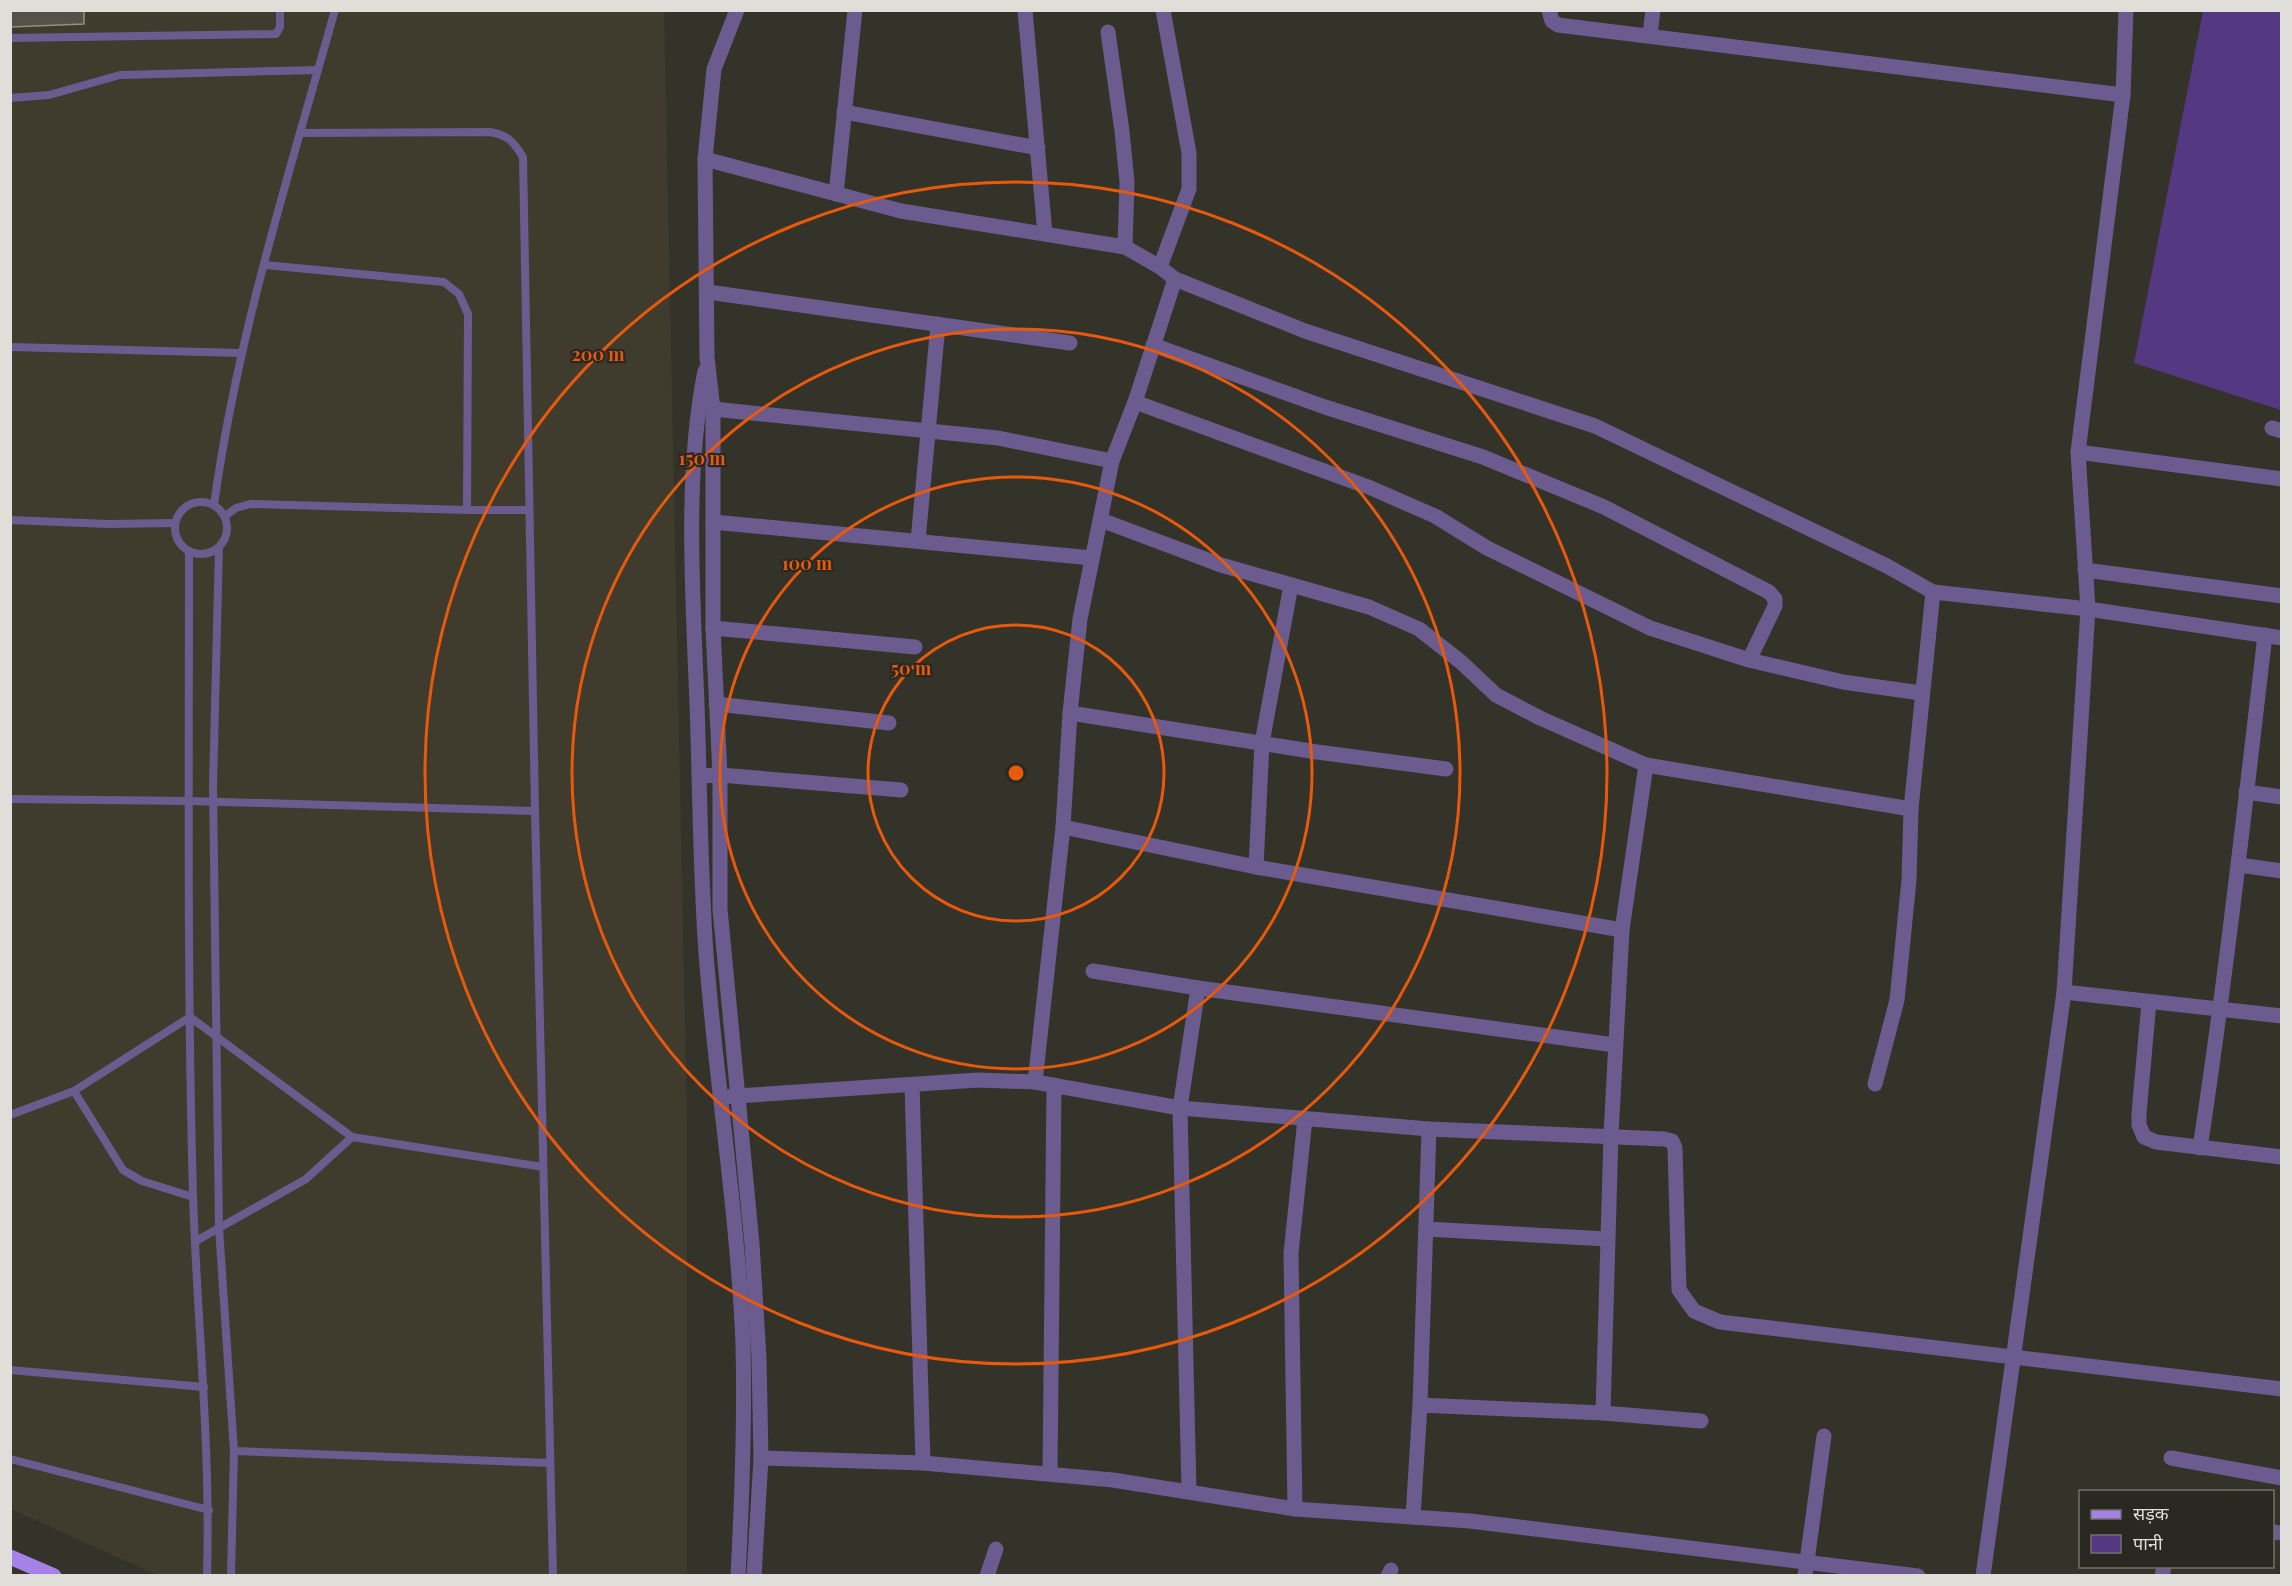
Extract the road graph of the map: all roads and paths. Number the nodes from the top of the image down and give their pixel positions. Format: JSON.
{"nodes":[{"id":1,"x":280,"y":10,"type":"edge"},
{"id":2,"x":335,"y":10,"type":"edge"},
{"id":3,"x":737,"y":10,"type":"edge"},
{"id":4,"x":855,"y":10,"type":"edge"},
{"id":5,"x":1025,"y":10,"type":"edge"},
{"id":6,"x":1163,"y":10,"type":"edge"},
{"id":7,"x":1549,"y":10,"type":"edge"},
{"id":8,"x":1653,"y":10,"type":"edge"},
{"id":9,"x":2126,"y":10,"type":"edge"},
{"id":10,"x":1108,"y":32,"type":"dead end"},
{"id":11,"x":1650,"y":34,"type":"junction"},
{"id":12,"x":10,"y":38,"type":"edge"},
{"id":13,"x":318,"y":70,"type":"junction"},
{"id":14,"x":2123,"y":95,"type":"junction"},
{"id":15,"x":10,"y":98,"type":"edge"},
{"id":16,"x":844,"y":112,"type":"junction"},
{"id":17,"x":300,"y":133,"type":"junction"},
{"id":18,"x":1038,"y":148,"type":"junction"},
{"id":19,"x":705,"y":159,"type":"junction"},
{"id":20,"x":836,"y":194,"type":"junction"},
{"id":21,"x":1045,"y":234,"type":"junction"},
{"id":22,"x":1125,"y":248,"type":"junction"},
{"id":23,"x":265,"y":265,"type":"junction"},
{"id":24,"x":1160,"y":267,"type":"junction"},
{"id":25,"x":1175,"y":279,"type":"junction"},
{"id":26,"x":708,"y":292,"type":"junction"},
{"id":27,"x":938,"y":324,"type":"junction"},
{"id":28,"x":1070,"y":343,"type":"dead end"},
{"id":29,"x":1153,"y":345,"type":"junction"},
{"id":30,"x":10,"y":347,"type":"edge"},
{"id":31,"x":241,"y":353,"type":"junction"},
{"id":32,"x":707,"y":357,"type":"junction"},
{"id":33,"x":1135,"y":402,"type":"junction"},
{"id":34,"x":713,"y":409,"type":"junction"},
{"id":35,"x":928,"y":431,"type":"junction"},
{"id":36,"x":2078,"y":452,"type":"junction"},
{"id":37,"x":1112,"y":461,"type":"junction"},
{"id":38,"x":2282,"y":479,"type":"edge"},
{"id":39,"x":214,"y":505,"type":"junction"},
{"id":40,"x":467,"y":510,"type":"junction"},
{"id":41,"x":529,"y":510,"type":"junction"},
{"id":42,"x":225,"y":516,"type":"junction"},
{"id":43,"x":10,"y":520,"type":"edge"},
{"id":44,"x":1101,"y":520,"type":"junction"},
{"id":45,"x":713,"y":522,"type":"junction"},
{"id":46,"x":175,"y":523,"type":"junction"},
{"id":47,"x":918,"y":541,"type":"junction"},
{"id":48,"x":219,"y":547,"type":"junction"},
{"id":49,"x":189,"y":551,"type":"junction"},
{"id":50,"x":1092,"y":558,"type":"junction"},
{"id":51,"x":2085,"y":570,"type":"junction"},
{"id":52,"x":1291,"y":585,"type":"junction"},
{"id":53,"x":1933,"y":592,"type":"junction"},
{"id":54,"x":2282,"y":596,"type":"edge"},
{"id":55,"x":2088,"y":609,"type":"junction"},
{"id":56,"x":713,"y":627,"type":"junction"},
{"id":57,"x":2265,"y":635,"type":"junction"},
{"id":58,"x":2282,"y":638,"type":"edge"},
{"id":59,"x":915,"y":647,"type":"dead end"},
{"id":60,"x":1749,"y":660,"type":"junction"},
{"id":61,"x":1921,"y":693,"type":"junction"},
{"id":62,"x":716,"y":704,"type":"junction"},
{"id":63,"x":1070,"y":712,"type":"junction"},
{"id":64,"x":889,"y":723,"type":"dead end"},
{"id":65,"x":1262,"y":743,"type":"junction"},
{"id":66,"x":1646,"y":765,"type":"junction"},
{"id":67,"x":1446,"y":769,"type":"dead end"},
{"id":68,"x":720,"y":775,"type":"junction"},
{"id":69,"x":699,"y":776,"type":"junction"},
{"id":70,"x":901,"y":790,"type":"dead end"},
{"id":71,"x":2246,"y":792,"type":"junction"},
{"id":72,"x":2282,"y":797,"type":"edge"},
{"id":73,"x":10,"y":800,"type":"edge"},
{"id":74,"x":190,"y":801,"type":"junction"},
{"id":75,"x":213,"y":802,"type":"junction"},
{"id":76,"x":1911,"y":809,"type":"junction"},
{"id":77,"x":534,"y":811,"type":"junction"},
{"id":78,"x":1063,"y":827,"type":"junction"},
{"id":79,"x":2239,"y":865,"type":"junction"},
{"id":80,"x":1256,"y":867,"type":"junction"},
{"id":81,"x":2282,"y":871,"type":"edge"},
{"id":82,"x":1622,"y":930,"type":"junction"},
{"id":83,"x":1093,"y":971,"type":"dead end"},
{"id":84,"x":1197,"y":988,"type":"junction"},
{"id":85,"x":2064,"y":992,"type":"junction"},
{"id":86,"x":2149,"y":1002,"type":"junction"},
{"id":87,"x":2221,"y":1010,"type":"junction"},
{"id":88,"x":2282,"y":1016,"type":"edge"},
{"id":89,"x":190,"y":1017,"type":"junction"},
{"id":90,"x":217,"y":1037,"type":"junction"},
{"id":91,"x":1615,"y":1045,"type":"junction"},
{"id":92,"x":1035,"y":1082,"type":"junction"},
{"id":93,"x":1875,"y":1084,"type":"dead end"},
{"id":94,"x":912,"y":1085,"type":"junction"},
{"id":95,"x":1054,"y":1085,"type":"junction"},
{"id":96,"x":74,"y":1091,"type":"junction"},
{"id":97,"x":738,"y":1095,"type":"junction"},
{"id":98,"x":722,"y":1096,"type":"junction"},
{"id":99,"x":1180,"y":1108,"type":"junction"},
{"id":100,"x":10,"y":1115,"type":"edge"},
{"id":101,"x":1305,"y":1119,"type":"junction"},
{"id":102,"x":1429,"y":1129,"type":"junction"},
{"id":103,"x":1611,"y":1135,"type":"junction"},
{"id":104,"x":352,"y":1137,"type":"junction"},
{"id":105,"x":2200,"y":1148,"type":"junction"},
{"id":106,"x":2282,"y":1157,"type":"edge"},
{"id":107,"x":543,"y":1167,"type":"junction"},
{"id":108,"x":193,"y":1197,"type":"junction"},
{"id":109,"x":219,"y":1228,"type":"junction"},
{"id":110,"x":1426,"y":1229,"type":"junction"},
{"id":111,"x":1607,"y":1239,"type":"junction"},
{"id":112,"x":196,"y":1241,"type":"junction"},
{"id":113,"x":2014,"y":1355,"type":"junction"},
{"id":114,"x":10,"y":1370,"type":"edge"},
{"id":115,"x":204,"y":1387,"type":"junction"},
{"id":116,"x":2282,"y":1389,"type":"edge"},
{"id":117,"x":1420,"y":1405,"type":"junction"},
{"id":118,"x":1603,"y":1413,"type":"junction"},
{"id":119,"x":1701,"y":1421,"type":"dead end"},
{"id":120,"x":1824,"y":1436,"type":"dead end"},
{"id":121,"x":234,"y":1451,"type":"junction"},
{"id":122,"x":761,"y":1458,"type":"junction"},
{"id":123,"x":2171,"y":1458,"type":"dead end"},
{"id":124,"x":10,"y":1459,"type":"edge"},
{"id":125,"x":550,"y":1463,"type":"junction"},
{"id":126,"x":923,"y":1463,"type":"junction"},
{"id":127,"x":1050,"y":1473,"type":"junction"},
{"id":128,"x":2282,"y":1478,"type":"edge"},
{"id":129,"x":1189,"y":1491,"type":"junction"},
{"id":130,"x":1295,"y":1509,"type":"junction"},
{"id":131,"x":209,"y":1510,"type":"junction"},
{"id":132,"x":1413,"y":1517,"type":"junction"},
{"id":133,"x":996,"y":1549,"type":"dead end"},
{"id":134,"x":10,"y":1557,"type":"edge"},
{"id":135,"x":1807,"y":1569,"type":"edge"},
{"id":136,"x":54,"y":1575,"type":"edge"},
{"id":137,"x":207,"y":1575,"type":"edge"},
{"id":138,"x":231,"y":1575,"type":"edge"},
{"id":139,"x":553,"y":1575,"type":"edge"},
{"id":140,"x":738,"y":1575,"type":"edge"},
{"id":141,"x":754,"y":1575,"type":"edge"},
{"id":142,"x":987,"y":1575,"type":"edge"},
{"id":143,"x":1918,"y":1575,"type":"edge"},
{"id":144,"x":1983,"y":1575,"type":"edge"}],
"edges":[{"from":1,"to":12,"type":"lane"},
{"from":2,"to":13,"type":"lane"},
{"from":3,"to":19,"type":"street"},
{"from":4,"to":16,"type":"street"},
{"from":5,"to":18,"type":"street"},
{"from":6,"to":24,"type":"street"},
{"from":7,"to":11,"type":"street"},
{"from":8,"to":11,"type":"street"},
{"from":9,"to":14,"type":"street"},
{"from":10,"to":22,"type":"street"},
{"from":11,"to":14,"type":"street"},
{"from":13,"to":15,"type":"lane"},
{"from":13,"to":17,"type":"lane"},
{"from":14,"to":36,"type":"street"},
{"from":16,"to":18,"type":"street"},
{"from":16,"to":20,"type":"street"},
{"from":17,"to":23,"type":"lane"},
{"from":17,"to":41,"type":"lane"},
{"from":18,"to":21,"type":"street"},
{"from":19,"to":20,"type":"street"},
{"from":19,"to":26,"type":"street"},
{"from":20,"to":21,"type":"street"},
{"from":21,"to":22,"type":"street"},
{"from":22,"to":24,"type":"street"},
{"from":23,"to":31,"type":"lane"},
{"from":23,"to":40,"type":"lane"},
{"from":24,"to":25,"type":"street"},
{"from":25,"to":29,"type":"street"},
{"from":25,"to":53,"type":"street"},
{"from":26,"to":27,"type":"street"},
{"from":26,"to":32,"type":"street"},
{"from":27,"to":28,"type":"street"},
{"from":27,"to":35,"type":"street"},
{"from":29,"to":33,"type":"street"},
{"from":29,"to":60,"type":"street"},
{"from":30,"to":31,"type":"lane"},
{"from":31,"to":39,"type":"lane"},
{"from":32,"to":34,"type":"street"},
{"from":32,"to":69,"type":"street"},
{"from":33,"to":37,"type":"street"},
{"from":33,"to":60,"type":"street"},
{"from":34,"to":35,"type":"street"},
{"from":34,"to":45,"type":"street"},
{"from":35,"to":37,"type":"street"},
{"from":35,"to":47,"type":"street"},
{"from":36,"to":38,"type":"street"},
{"from":36,"to":51,"type":"street"},
{"from":37,"to":44,"type":"street"},
{"from":39,"to":42,"type":"lane"},
{"from":39,"to":46,"type":"lane"},
{"from":40,"to":41,"type":"lane"},
{"from":40,"to":42,"type":"lane"},
{"from":41,"to":77,"type":"lane"},
{"from":42,"to":48,"type":"lane"},
{"from":43,"to":46,"type":"lane"},
{"from":44,"to":50,"type":"street"},
{"from":44,"to":52,"type":"street"},
{"from":45,"to":47,"type":"street"},
{"from":45,"to":56,"type":"street"},
{"from":46,"to":49,"type":"lane"},
{"from":47,"to":50,"type":"street"},
{"from":48,"to":49,"type":"lane"},
{"from":48,"to":75,"type":"lane"},
{"from":49,"to":74,"type":"lane"},
{"from":50,"to":63,"type":"street"},
{"from":51,"to":54,"type":"street"},
{"from":51,"to":55,"type":"street"},
{"from":52,"to":65,"type":"street"},
{"from":52,"to":66,"type":"street"},
{"from":53,"to":55,"type":"street"},
{"from":53,"to":61,"type":"street"},
{"from":55,"to":57,"type":"street"},
{"from":55,"to":85,"type":"street"},
{"from":56,"to":59,"type":"street"},
{"from":56,"to":62,"type":"street"},
{"from":57,"to":58,"type":"street"},
{"from":57,"to":71,"type":"street"},
{"from":60,"to":61,"type":"street"},
{"from":61,"to":76,"type":"street"},
{"from":62,"to":64,"type":"street"},
{"from":62,"to":68,"type":"street"},
{"from":63,"to":65,"type":"street"},
{"from":63,"to":78,"type":"street"},
{"from":65,"to":67,"type":"street"},
{"from":65,"to":80,"type":"street"},
{"from":66,"to":76,"type":"street"},
{"from":66,"to":82,"type":"street"},
{"from":68,"to":69,"type":"street"},
{"from":68,"to":70,"type":"street"},
{"from":68,"to":97,"type":"street"},
{"from":69,"to":98,"type":"street"},
{"from":71,"to":72,"type":"street"},
{"from":71,"to":79,"type":"street"},
{"from":73,"to":74,"type":"lane"},
{"from":74,"to":75,"type":"lane"},
{"from":74,"to":89,"type":"lane"},
{"from":75,"to":77,"type":"lane"},
{"from":75,"to":90,"type":"lane"},
{"from":76,"to":93,"type":"street"},
{"from":77,"to":107,"type":"lane"},
{"from":78,"to":80,"type":"street"},
{"from":78,"to":92,"type":"street"},
{"from":79,"to":81,"type":"street"},
{"from":79,"to":87,"type":"street"},
{"from":80,"to":82,"type":"street"},
{"from":82,"to":91,"type":"street"},
{"from":83,"to":84,"type":"street"},
{"from":84,"to":91,"type":"street"},
{"from":84,"to":99,"type":"street"},
{"from":85,"to":86,"type":"street"},
{"from":85,"to":113,"type":"street"},
{"from":86,"to":87,"type":"street"},
{"from":86,"to":105,"type":"street"},
{"from":87,"to":88,"type":"street"},
{"from":87,"to":105,"type":"street"},
{"from":89,"to":90,"type":"lane"},
{"from":89,"to":96,"type":"lane"},
{"from":89,"to":108,"type":"lane"},
{"from":90,"to":104,"type":"lane"},
{"from":90,"to":109,"type":"lane"},
{"from":91,"to":103,"type":"street"},
{"from":92,"to":94,"type":"street"},
{"from":92,"to":95,"type":"street"},
{"from":94,"to":97,"type":"street"},
{"from":94,"to":126,"type":"street"},
{"from":95,"to":99,"type":"street"},
{"from":95,"to":127,"type":"street"},
{"from":96,"to":100,"type":"lane"},
{"from":96,"to":108,"type":"lane"},
{"from":97,"to":98,"type":"street"},
{"from":97,"to":122,"type":"street"},
{"from":98,"to":140,"type":"street"},
{"from":99,"to":101,"type":"street"},
{"from":99,"to":129,"type":"street"},
{"from":101,"to":102,"type":"street"},
{"from":101,"to":130,"type":"street"},
{"from":102,"to":103,"type":"street"},
{"from":102,"to":110,"type":"street"},
{"from":103,"to":111,"type":"street"},
{"from":103,"to":113,"type":"street"},
{"from":104,"to":107,"type":"lane"},
{"from":104,"to":109,"type":"lane"},
{"from":105,"to":106,"type":"street"},
{"from":107,"to":125,"type":"lane"},
{"from":108,"to":112,"type":"lane"},
{"from":109,"to":112,"type":"lane"},
{"from":109,"to":121,"type":"lane"},
{"from":110,"to":111,"type":"street"},
{"from":110,"to":117,"type":"street"},
{"from":111,"to":118,"type":"street"},
{"from":112,"to":115,"type":"lane"},
{"from":113,"to":116,"type":"street"},
{"from":113,"to":144,"type":"street"},
{"from":114,"to":115,"type":"lane"},
{"from":115,"to":131,"type":"lane"},
{"from":117,"to":118,"type":"street"},
{"from":117,"to":132,"type":"street"},
{"from":118,"to":119,"type":"street"},
{"from":120,"to":135,"type":"street"},
{"from":121,"to":125,"type":"lane"},
{"from":121,"to":138,"type":"lane"},
{"from":122,"to":126,"type":"street"},
{"from":122,"to":141,"type":"street"},
{"from":123,"to":128,"type":"street"},
{"from":124,"to":131,"type":"lane"},
{"from":125,"to":139,"type":"lane"},
{"from":126,"to":127,"type":"street"},
{"from":127,"to":129,"type":"street"},
{"from":129,"to":130,"type":"street"},
{"from":130,"to":132,"type":"street"},
{"from":131,"to":137,"type":"lane"},
{"from":132,"to":135,"type":"street"},
{"from":133,"to":142,"type":"street"},
{"from":134,"to":136,"type":"main road"},
{"from":135,"to":143,"type":"street"}]}
